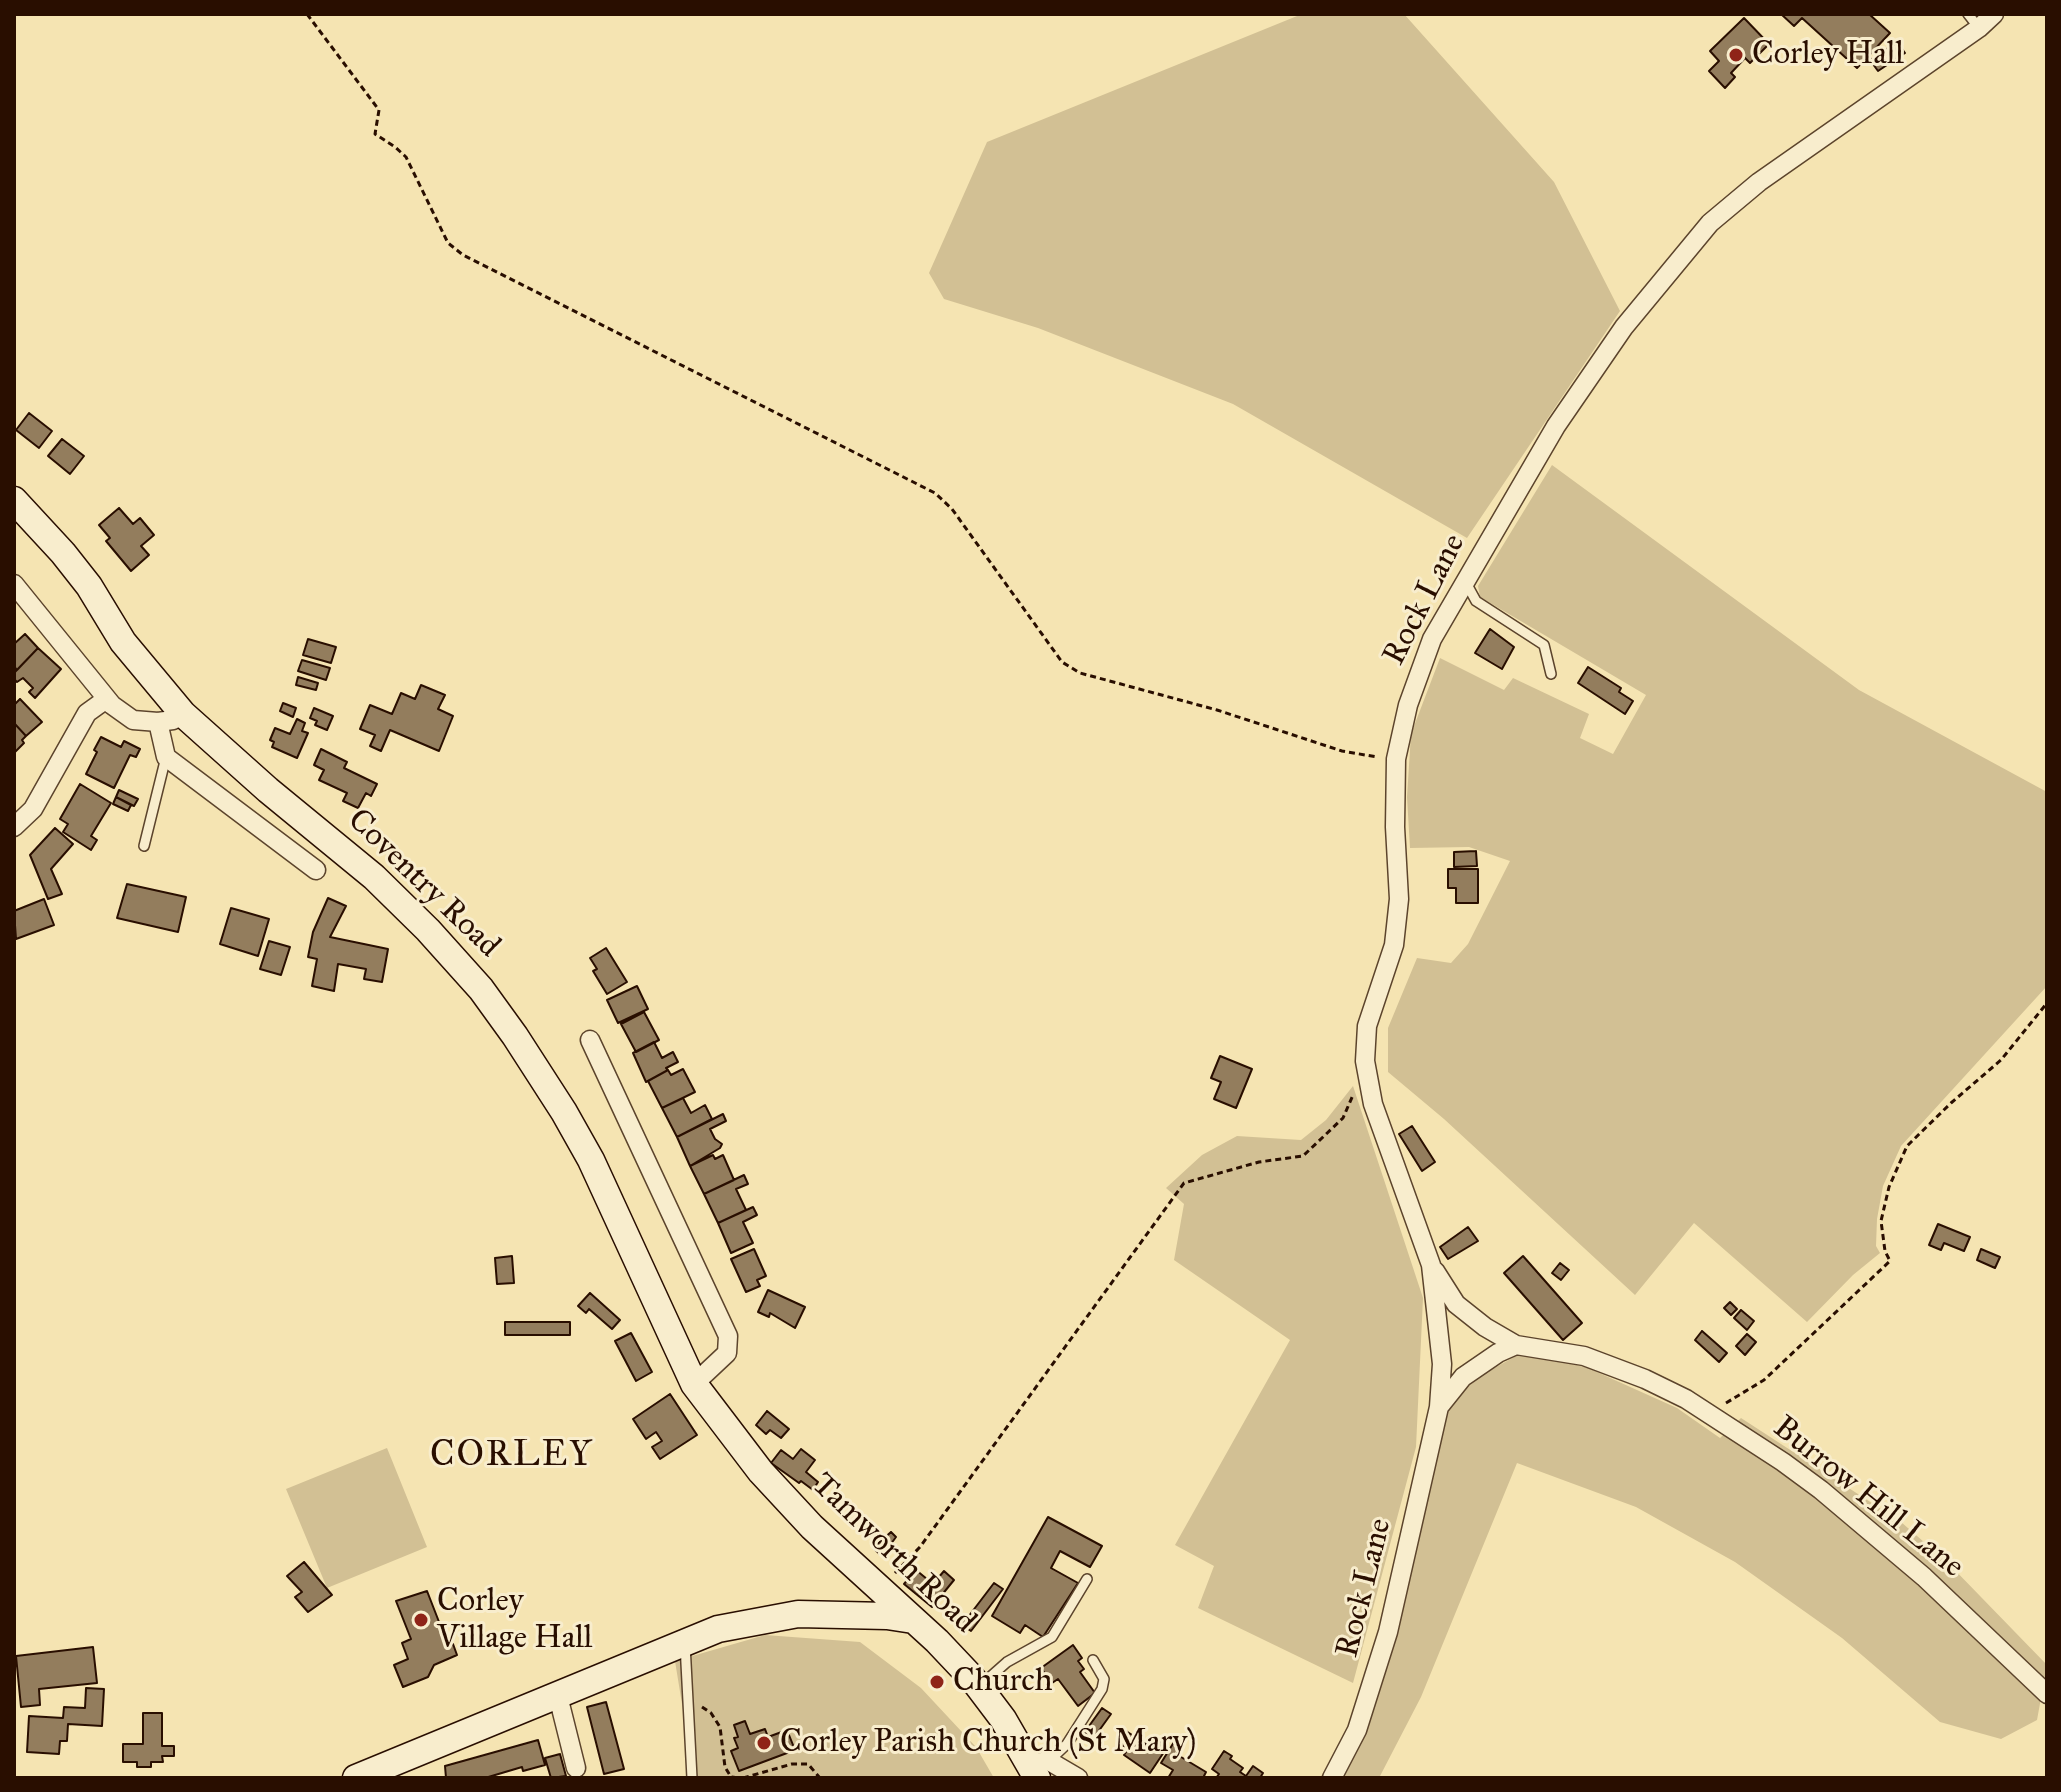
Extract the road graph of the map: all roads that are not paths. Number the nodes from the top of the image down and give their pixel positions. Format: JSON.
{"nodes":[{"id":1,"x":1994,"y":14,"type":"edge"},
{"id":2,"x":1974,"y":21,"type":"edge"},
{"id":3,"x":14,"y":500,"type":"edge"},
{"id":4,"x":1465,"y":581,"type":"junction"},
{"id":5,"x":14,"y":584,"type":"edge"},
{"id":6,"x":1551,"y":674,"type":"dead end"},
{"id":7,"x":105,"y":700,"type":"junction"},
{"id":8,"x":171,"y":718,"type":"junction"},
{"id":9,"x":166,"y":757,"type":"junction"},
{"id":10,"x":14,"y":827,"type":"edge"},
{"id":11,"x":144,"y":846,"type":"dead end"},
{"id":12,"x":316,"y":870,"type":"dead end"},
{"id":13,"x":590,"y":1040,"type":"dead end"},
{"id":14,"x":1431,"y":1265,"type":"junction"},
{"id":15,"x":1516,"y":1345,"type":"junction"},
{"id":16,"x":694,"y":1384,"type":"junction"},
{"id":17,"x":1439,"y":1407,"type":"junction"},
{"id":18,"x":1087,"y":1579,"type":"dead end"},
{"id":19,"x":876,"y":1586,"type":"junction"},
{"id":20,"x":798,"y":1614,"type":"junction"},
{"id":21,"x":913,"y":1620,"type":"junction"},
{"id":22,"x":685,"y":1641,"type":"junction"},
{"id":23,"x":1093,"y":1660,"type":"dead end"},
{"id":24,"x":979,"y":1687,"type":"junction"},
{"id":25,"x":2047,"y":1694,"type":"edge"},
{"id":26,"x":558,"y":1696,"type":"junction"},
{"id":27,"x":576,"y":1768,"type":"dead end"},
{"id":28,"x":1039,"y":1768,"type":"edge"},
{"id":29,"x":356,"y":1778,"type":"edge"},
{"id":30,"x":692,"y":1778,"type":"edge"},
{"id":31,"x":1078,"y":1778,"type":"edge"},
{"id":32,"x":1332,"y":1778,"type":"edge"}],
"edges":[{"from":1,"to":2,"type":"street","name":"Rock Lane"},
{"from":2,"to":4,"type":"street","name":"Rock Lane"},
{"from":3,"to":8,"type":"main road","name":"Coventry Road"},
{"from":4,"to":6,"type":"lane"},
{"from":4,"to":14,"type":"street","name":"Rock Lane"},
{"from":5,"to":7,"type":"street"},
{"from":7,"to":8,"type":"street"},
{"from":7,"to":10,"type":"street"},
{"from":8,"to":9,"type":"street"},
{"from":8,"to":16,"type":"main road","name":"Coventry Road"},
{"from":9,"to":11,"type":"lane"},
{"from":9,"to":12,"type":"street"},
{"from":13,"to":16,"type":"street"},
{"from":14,"to":15,"type":"street","name":"Burrow Hill Lane"},
{"from":14,"to":17,"type":"street","name":"Rock Lane"},
{"from":15,"to":17,"type":"street","name":"Rock Lane"},
{"from":15,"to":25,"type":"street","name":"Burrow Hill Lane"},
{"from":16,"to":19,"type":"main road","name":"Tamworth Road"},
{"from":17,"to":32,"type":"street","name":"Rock Lane"},
{"from":18,"to":24,"type":"lane"},
{"from":19,"to":20,"type":"main road"},
{"from":19,"to":21,"type":"main road","name":"Tamworth Road"},
{"from":20,"to":21,"type":"main road"},
{"from":20,"to":22,"type":"main road"},
{"from":21,"to":24,"type":"main road","name":"Tamworth Road"},
{"from":22,"to":26,"type":"main road"},
{"from":22,"to":30,"type":"lane"},
{"from":23,"to":28,"type":"lane"},
{"from":24,"to":28,"type":"main road","name":"Tamworth Road"},
{"from":26,"to":27,"type":"street"},
{"from":26,"to":29,"type":"main road"},
{"from":28,"to":31,"type":"street"}]}
